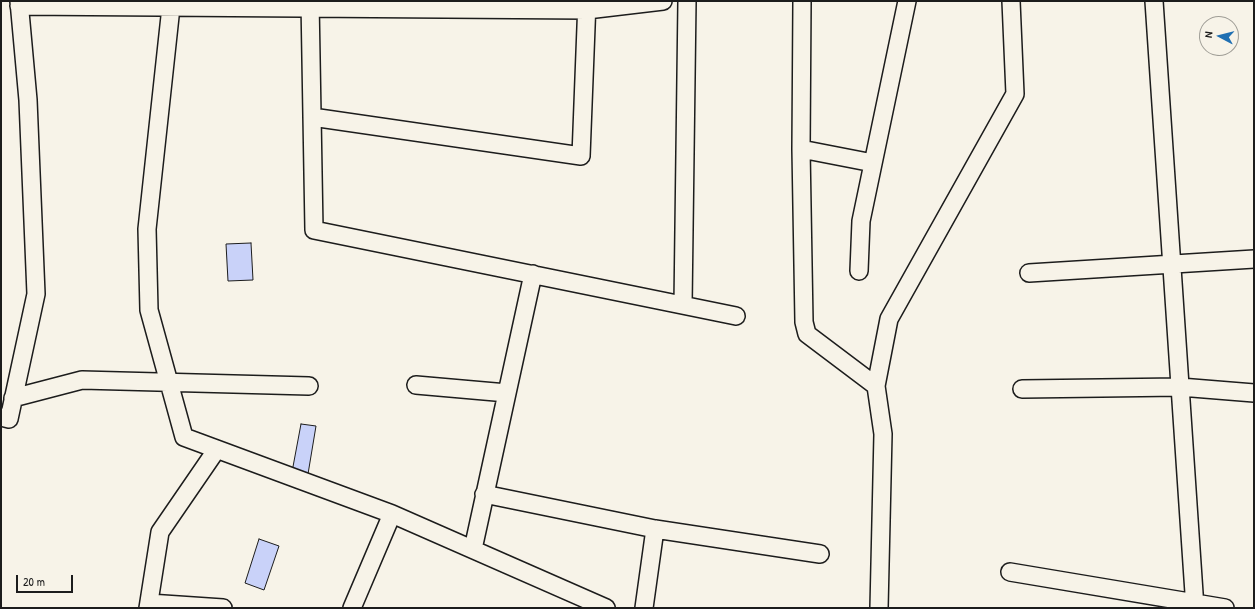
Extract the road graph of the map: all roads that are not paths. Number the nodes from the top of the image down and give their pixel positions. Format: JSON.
{"nodes":[{"id":1,"x":663,"y":1,"type":"edge"},
{"id":2,"x":687,"y":1,"type":"edge"},
{"id":3,"x":802,"y":1,"type":"edge"},
{"id":4,"x":907,"y":1,"type":"edge"},
{"id":5,"x":1011,"y":1,"type":"edge"},
{"id":6,"x":1154,"y":1,"type":"edge"},
{"id":7,"x":19,"y":3,"type":"edge"},
{"id":8,"x":113,"y":4,"type":"edge"},
{"id":9,"x":310,"y":4,"type":"edge"},
{"id":10,"x":451,"y":5,"type":"edge"},
{"id":11,"x":587,"y":6,"type":"edge"},
{"id":12,"x":171,"y":7,"type":"junction"},
{"id":13,"x":312,"y":117,"type":"junction"},
{"id":14,"x":801,"y":149,"type":"junction"},
{"id":15,"x":873,"y":163,"type":"junction"},
{"id":16,"x":1254,"y":259,"type":"edge"},
{"id":17,"x":1172,"y":264,"type":"junction"},
{"id":18,"x":859,"y":271,"type":"dead end"},
{"id":19,"x":1029,"y":273,"type":"dead end"},
{"id":20,"x":533,"y":274,"type":"junction"},
{"id":21,"x":683,"y":305,"type":"junction"},
{"id":22,"x":736,"y":316,"type":"dead end"},
{"id":23,"x":169,"y":383,"type":"junction"},
{"id":24,"x":416,"y":385,"type":"dead end"},
{"id":25,"x":309,"y":386,"type":"dead end"},
{"id":26,"x":876,"y":386,"type":"junction"},
{"id":27,"x":1180,"y":387,"type":"junction"},
{"id":28,"x":1022,"y":389,"type":"dead end"},
{"id":29,"x":507,"y":393,"type":"junction"},
{"id":30,"x":1254,"y":393,"type":"edge"},
{"id":31,"x":13,"y":398,"type":"junction"},
{"id":32,"x":1,"y":417,"type":"edge"},
{"id":33,"x":217,"y":449,"type":"junction"},
{"id":34,"x":484,"y":494,"type":"junction"},
{"id":35,"x":392,"y":514,"type":"junction"},
{"id":36,"x":655,"y":529,"type":"junction"},
{"id":37,"x":472,"y":549,"type":"junction"},
{"id":38,"x":820,"y":554,"type":"dead end"},
{"id":39,"x":1010,"y":572,"type":"dead end"},
{"id":40,"x":149,"y":605,"type":"edge"},
{"id":41,"x":1195,"y":605,"type":"edge"},
{"id":42,"x":223,"y":608,"type":"edge"},
{"id":43,"x":352,"y":608,"type":"edge"},
{"id":44,"x":606,"y":608,"type":"edge"},
{"id":45,"x":644,"y":608,"type":"edge"},
{"id":46,"x":880,"y":608,"type":"edge"},
{"id":47,"x":1225,"y":608,"type":"edge"}],
"edges":[{"from":1,"to":11,"type":"street"},
{"from":2,"to":21,"type":"street"},
{"from":3,"to":14,"type":"street"},
{"from":4,"to":15,"type":"street"},
{"from":5,"to":26,"type":"street"},
{"from":6,"to":17,"type":"street"},
{"from":7,"to":8,"type":"street"},
{"from":7,"to":31,"type":"street"},
{"from":8,"to":12,"type":"street"},
{"from":9,"to":10,"type":"street"},
{"from":9,"to":12,"type":"street"},
{"from":9,"to":13,"type":"street"},
{"from":10,"to":11,"type":"street"},
{"from":11,"to":13,"type":"street"},
{"from":12,"to":23,"type":"street"},
{"from":13,"to":20,"type":"street"},
{"from":14,"to":15,"type":"street"},
{"from":14,"to":26,"type":"street"},
{"from":15,"to":18,"type":"street"},
{"from":16,"to":17,"type":"street"},
{"from":17,"to":19,"type":"street"},
{"from":17,"to":27,"type":"street"},
{"from":20,"to":21,"type":"street"},
{"from":20,"to":29,"type":"street"},
{"from":21,"to":22,"type":"street"},
{"from":23,"to":25,"type":"street"},
{"from":23,"to":31,"type":"street"},
{"from":23,"to":33,"type":"street"},
{"from":24,"to":29,"type":"street"},
{"from":26,"to":46,"type":"street"},
{"from":27,"to":28,"type":"street"},
{"from":27,"to":30,"type":"street"},
{"from":27,"to":41,"type":"street"},
{"from":29,"to":34,"type":"street"},
{"from":31,"to":32,"type":"street"},
{"from":33,"to":35,"type":"street"},
{"from":33,"to":40,"type":"street"},
{"from":34,"to":36,"type":"street"},
{"from":34,"to":37,"type":"street"},
{"from":35,"to":37,"type":"street"},
{"from":35,"to":43,"type":"street"},
{"from":36,"to":38,"type":"street"},
{"from":36,"to":45,"type":"street"},
{"from":37,"to":44,"type":"street"},
{"from":39,"to":41,"type":"street"},
{"from":40,"to":42,"type":"street"},
{"from":41,"to":47,"type":"street"}]}
